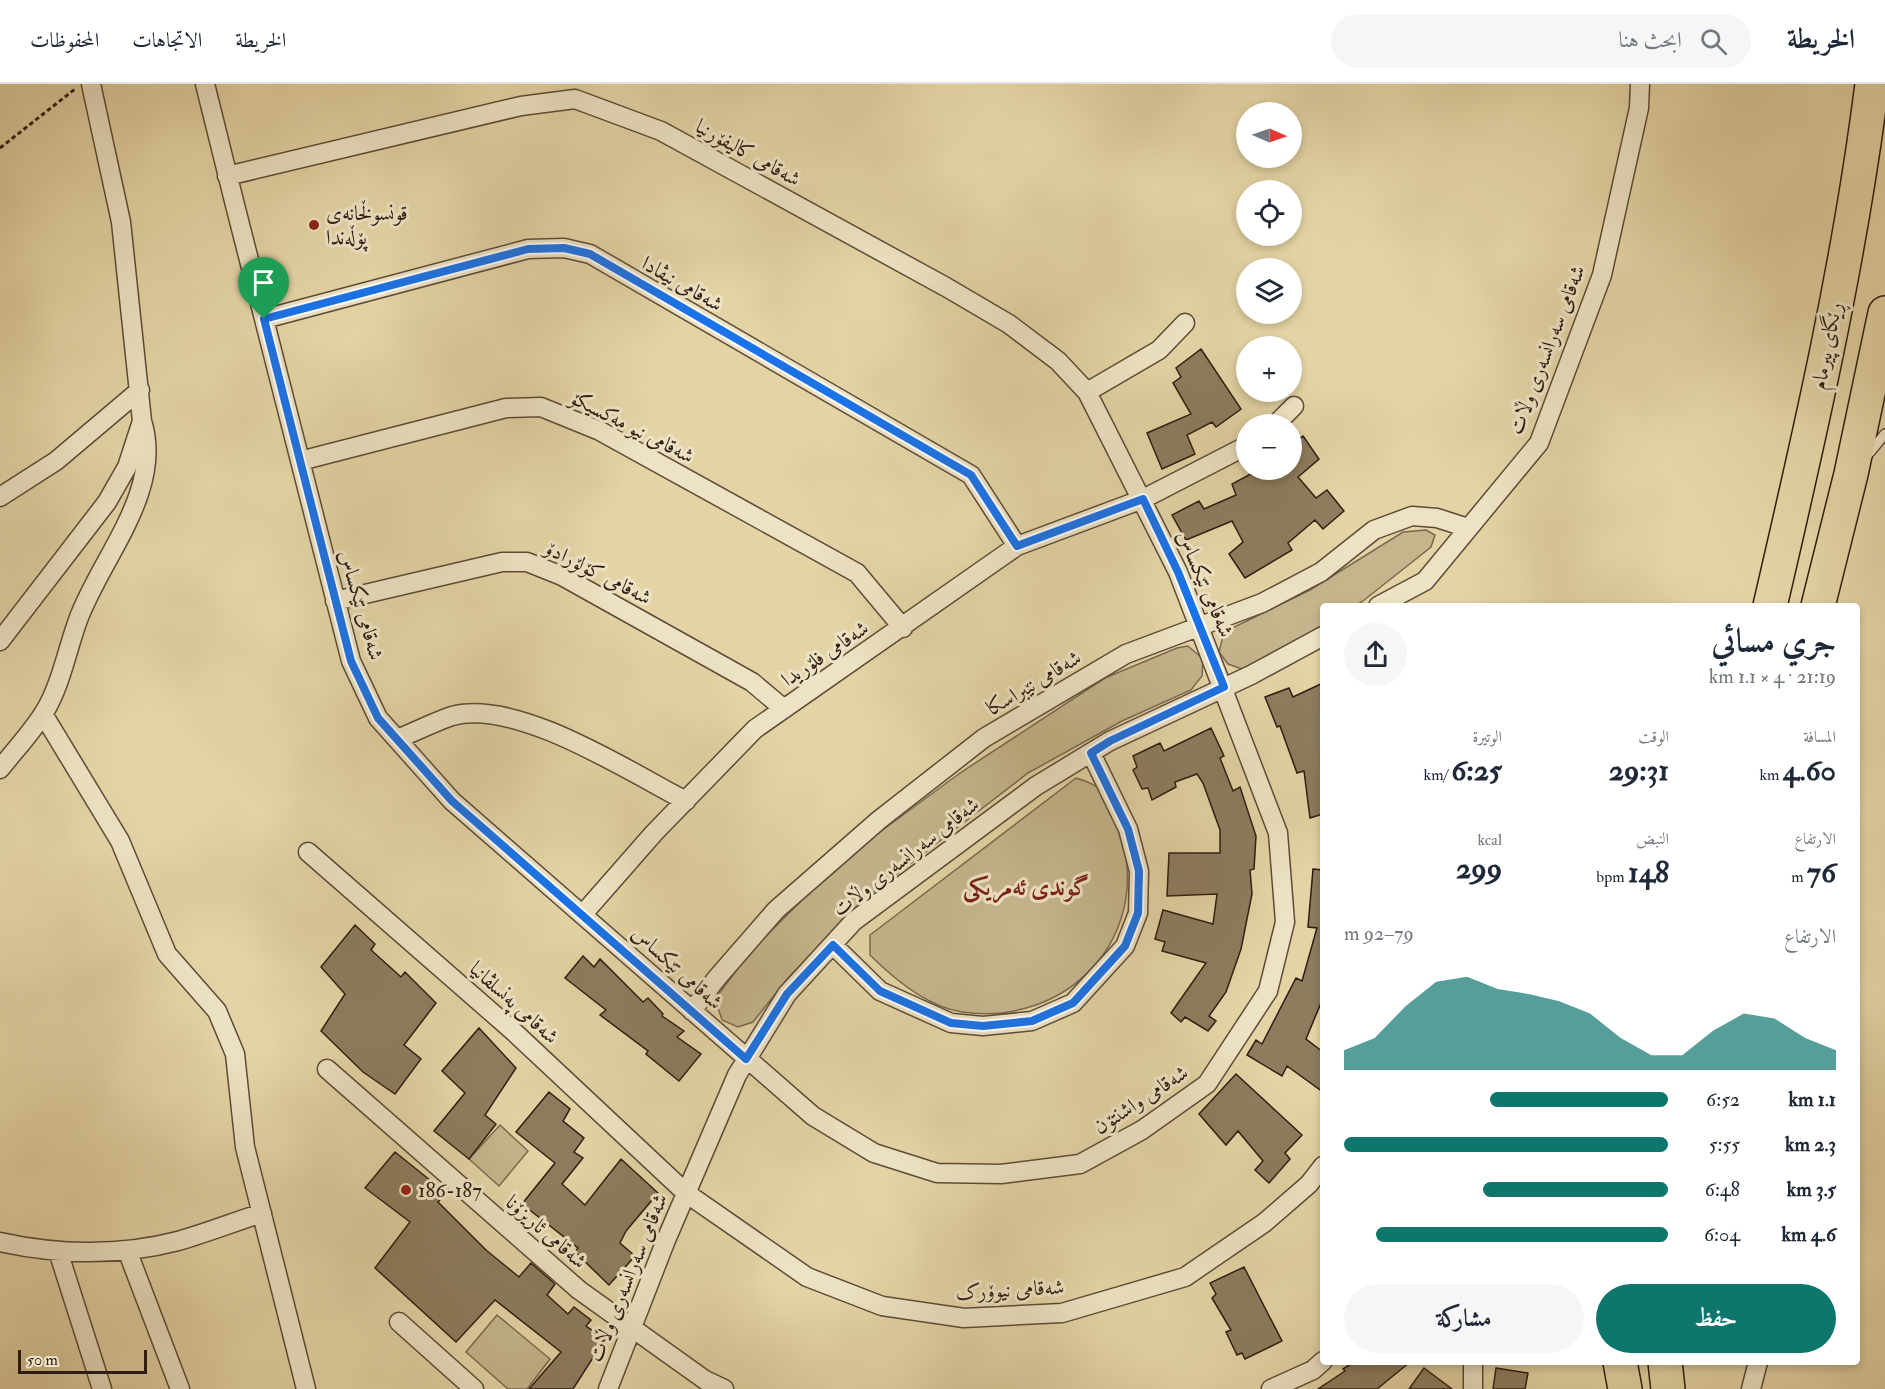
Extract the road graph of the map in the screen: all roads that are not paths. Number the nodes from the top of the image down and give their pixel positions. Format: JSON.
{"nodes":[{"id":1,"x":91,"y":84,"type":"edge"},
{"id":2,"x":205,"y":84,"type":"edge"},
{"id":3,"x":1640,"y":84,"type":"edge"},
{"id":4,"x":1872,"y":84,"type":"edge"},
{"id":5,"x":227,"y":176,"type":"junction"},
{"id":6,"x":1885,"y":313,"type":"edge"},
{"id":7,"x":264,"y":319,"type":"junction"},
{"id":8,"x":1185,"y":323,"type":"dead end"},
{"id":9,"x":140,"y":390,"type":"junction"},
{"id":10,"x":1087,"y":392,"type":"junction"},
{"id":11,"x":1294,"y":406,"type":"dead end"},
{"id":12,"x":1286,"y":414,"type":"edge"},
{"id":13,"x":142,"y":421,"type":"junction"},
{"id":14,"x":1885,"y":434,"type":"edge"},
{"id":15,"x":1236,"y":451,"type":"edge"},
{"id":16,"x":300,"y":461,"type":"junction"},
{"id":17,"x":1851,"y":474,"type":"junction"},
{"id":18,"x":0,"y":496,"type":"edge"},
{"id":19,"x":1143,"y":499,"type":"junction"},
{"id":20,"x":1468,"y":528,"type":"junction"},
{"id":21,"x":1017,"y":546,"type":"junction"},
{"id":22,"x":335,"y":601,"type":"junction"},
{"id":23,"x":1384,"y":603,"type":"edge"},
{"id":24,"x":1771,"y":603,"type":"edge"},
{"id":25,"x":1819,"y":603,"type":"edge"},
{"id":26,"x":1200,"y":627,"type":"junction"},
{"id":27,"x":903,"y":628,"type":"junction"},
{"id":28,"x":1320,"y":638,"type":"edge"},
{"id":29,"x":0,"y":641,"type":"edge"},
{"id":30,"x":1224,"y":687,"type":"junction"},
{"id":31,"x":784,"y":709,"type":"junction"},
{"id":32,"x":43,"y":714,"type":"junction"},
{"id":33,"x":397,"y":739,"type":"junction"},
{"id":34,"x":1091,"y":753,"type":"junction"},
{"id":35,"x":0,"y":769,"type":"edge"},
{"id":36,"x":686,"y":801,"type":"junction"},
{"id":37,"x":308,"y":852,"type":"dead end"},
{"id":38,"x":583,"y":914,"type":"junction"},
{"id":39,"x":833,"y":945,"type":"junction"},
{"id":40,"x":692,"y":1011,"type":"junction"},
{"id":41,"x":746,"y":1059,"type":"junction"},
{"id":42,"x":327,"y":1070,"type":"dead end"},
{"id":43,"x":1320,"y":1170,"type":"edge"},
{"id":44,"x":686,"y":1193,"type":"junction"},
{"id":45,"x":261,"y":1213,"type":"junction"},
{"id":46,"x":0,"y":1242,"type":"edge"},
{"id":47,"x":127,"y":1250,"type":"junction"},
{"id":48,"x":58,"y":1251,"type":"junction"},
{"id":49,"x":399,"y":1322,"type":"dead end"},
{"id":50,"x":632,"y":1328,"type":"junction"},
{"id":51,"x":1320,"y":1364,"type":"edge"},
{"id":52,"x":1473,"y":1365,"type":"edge"},
{"id":53,"x":1607,"y":1365,"type":"edge"},
{"id":54,"x":1620,"y":1365,"type":"edge"},
{"id":55,"x":1665,"y":1365,"type":"edge"},
{"id":56,"x":1757,"y":1365,"type":"edge"},
{"id":57,"x":102,"y":1389,"type":"edge"},
{"id":58,"x":180,"y":1389,"type":"edge"},
{"id":59,"x":306,"y":1389,"type":"edge"},
{"id":60,"x":474,"y":1389,"type":"edge"},
{"id":61,"x":608,"y":1389,"type":"edge"},
{"id":62,"x":724,"y":1389,"type":"edge"},
{"id":63,"x":1271,"y":1389,"type":"edge"},
{"id":64,"x":1473,"y":1389,"type":"edge"},
{"id":65,"x":1604,"y":1389,"type":"edge"},
{"id":66,"x":1624,"y":1389,"type":"edge"},
{"id":67,"x":1668,"y":1389,"type":"edge"},
{"id":68,"x":1751,"y":1389,"type":"edge"}],
"edges":[{"from":1,"to":9,"type":"street"},
{"from":2,"to":5,"type":"street","name":"شەقامی تێکساس"},
{"from":3,"to":20,"type":"street","name":"شەقامی سەرانسەری وڵات"},
{"from":4,"to":24,"type":"highway","name":"ڕێگای پیرمام"},
{"from":5,"to":7,"type":"street","name":"شەقامی تێکساس"},
{"from":5,"to":10,"type":"street","name":"شەقامی کالیفۆرنیا"},
{"from":6,"to":17,"type":"highway"},
{"from":7,"to":16,"type":"street","name":"شەقامی تێکساس"},
{"from":7,"to":21,"type":"street","name":"شەقامی نیڤادا"},
{"from":8,"to":10,"type":"street"},
{"from":9,"to":13,"type":"street"},
{"from":9,"to":18,"type":"street"},
{"from":10,"to":19,"type":"street","name":"شەقامی کالیفۆرنیا"},
{"from":11,"to":12,"type":"street"},
{"from":13,"to":29,"type":"street"},
{"from":13,"to":32,"type":"street"},
{"from":14,"to":17,"type":"lane"},
{"from":15,"to":19,"type":"street","name":"شەقامی فلۆریدا"},
{"from":16,"to":22,"type":"street","name":"شەقامی تێکساس"},
{"from":16,"to":27,"type":"street","name":"شەقامی نیو مەکسیکۆ"},
{"from":17,"to":25,"type":"highway"},
{"from":19,"to":21,"type":"street","name":"شەقامی فلۆریدا"},
{"from":19,"to":26,"type":"street","name":"شەقامی تێکساس"},
{"from":20,"to":23,"type":"street","name":"شەقامی سەرانسەری وڵات"},
{"from":20,"to":26,"type":"street","name":"شەقامی نێبراسکا"},
{"from":21,"to":27,"type":"street","name":"شەقامی فلۆریدا"},
{"from":22,"to":31,"type":"street","name":"شەقامی کۆلۆرادۆ"},
{"from":22,"to":33,"type":"street","name":"شەقامی تێکساس"},
{"from":26,"to":30,"type":"street","name":"شەقامی تێکساس"},
{"from":26,"to":40,"type":"street","name":"شەقامی نێبراسکا"},
{"from":27,"to":31,"type":"street","name":"شەقامی فلۆریدا"},
{"from":28,"to":30,"type":"street","name":"شەقامی سەرانسەری وڵات"},
{"from":30,"to":34,"type":"street","name":"شەقامی سەرانسەری وڵات"},
{"from":30,"to":41,"type":"street","name":"شەقامی واشنتۆن"},
{"from":31,"to":36,"type":"street","name":"شەقامی فلۆریدا"},
{"from":32,"to":35,"type":"street"},
{"from":32,"to":45,"type":"street"},
{"from":33,"to":36,"type":"street"},
{"from":33,"to":38,"type":"street","name":"شەقامی تێکساس"},
{"from":34,"to":39,"type":"street","name":"شەقامی سەرانسەری وڵات"},
{"from":34,"to":39,"type":"street"},
{"from":36,"to":38,"type":"street","name":"شەقامی فلۆریدا"},
{"from":37,"to":44,"type":"street","name":"شەقامی پەنسلڤانیا"},
{"from":38,"to":40,"type":"street","name":"شەقامی تێکساس"},
{"from":39,"to":41,"type":"street","name":"شەقامی سەرانسەری وڵات"},
{"from":40,"to":41,"type":"street","name":"شەقامی تێکساس"},
{"from":41,"to":44,"type":"street","name":"شەقامی سەرانسەری وڵات"},
{"from":42,"to":50,"type":"street","name":"شەقامی ئاریزۆنا"},
{"from":43,"to":44,"type":"street","name":"شەقامی نیوۆرک"},
{"from":44,"to":50,"type":"street","name":"شەقامی سەرانسەری وڵات"},
{"from":45,"to":47,"type":"street"},
{"from":45,"to":59,"type":"street"},
{"from":46,"to":48,"type":"street"},
{"from":47,"to":48,"type":"street"},
{"from":47,"to":58,"type":"street"},
{"from":48,"to":57,"type":"street"},
{"from":49,"to":60,"type":"street"},
{"from":50,"to":61,"type":"street","name":"شەقامی سەرانسەری وڵات"},
{"from":50,"to":62,"type":"street","name":"شەقامی ئاریزۆنا"},
{"from":51,"to":63,"type":"street"},
{"from":52,"to":64,"type":"street"},
{"from":53,"to":65,"type":"highway"},
{"from":54,"to":66,"type":"highway"},
{"from":55,"to":67,"type":"highway"},
{"from":56,"to":68,"type":"street"}]}
